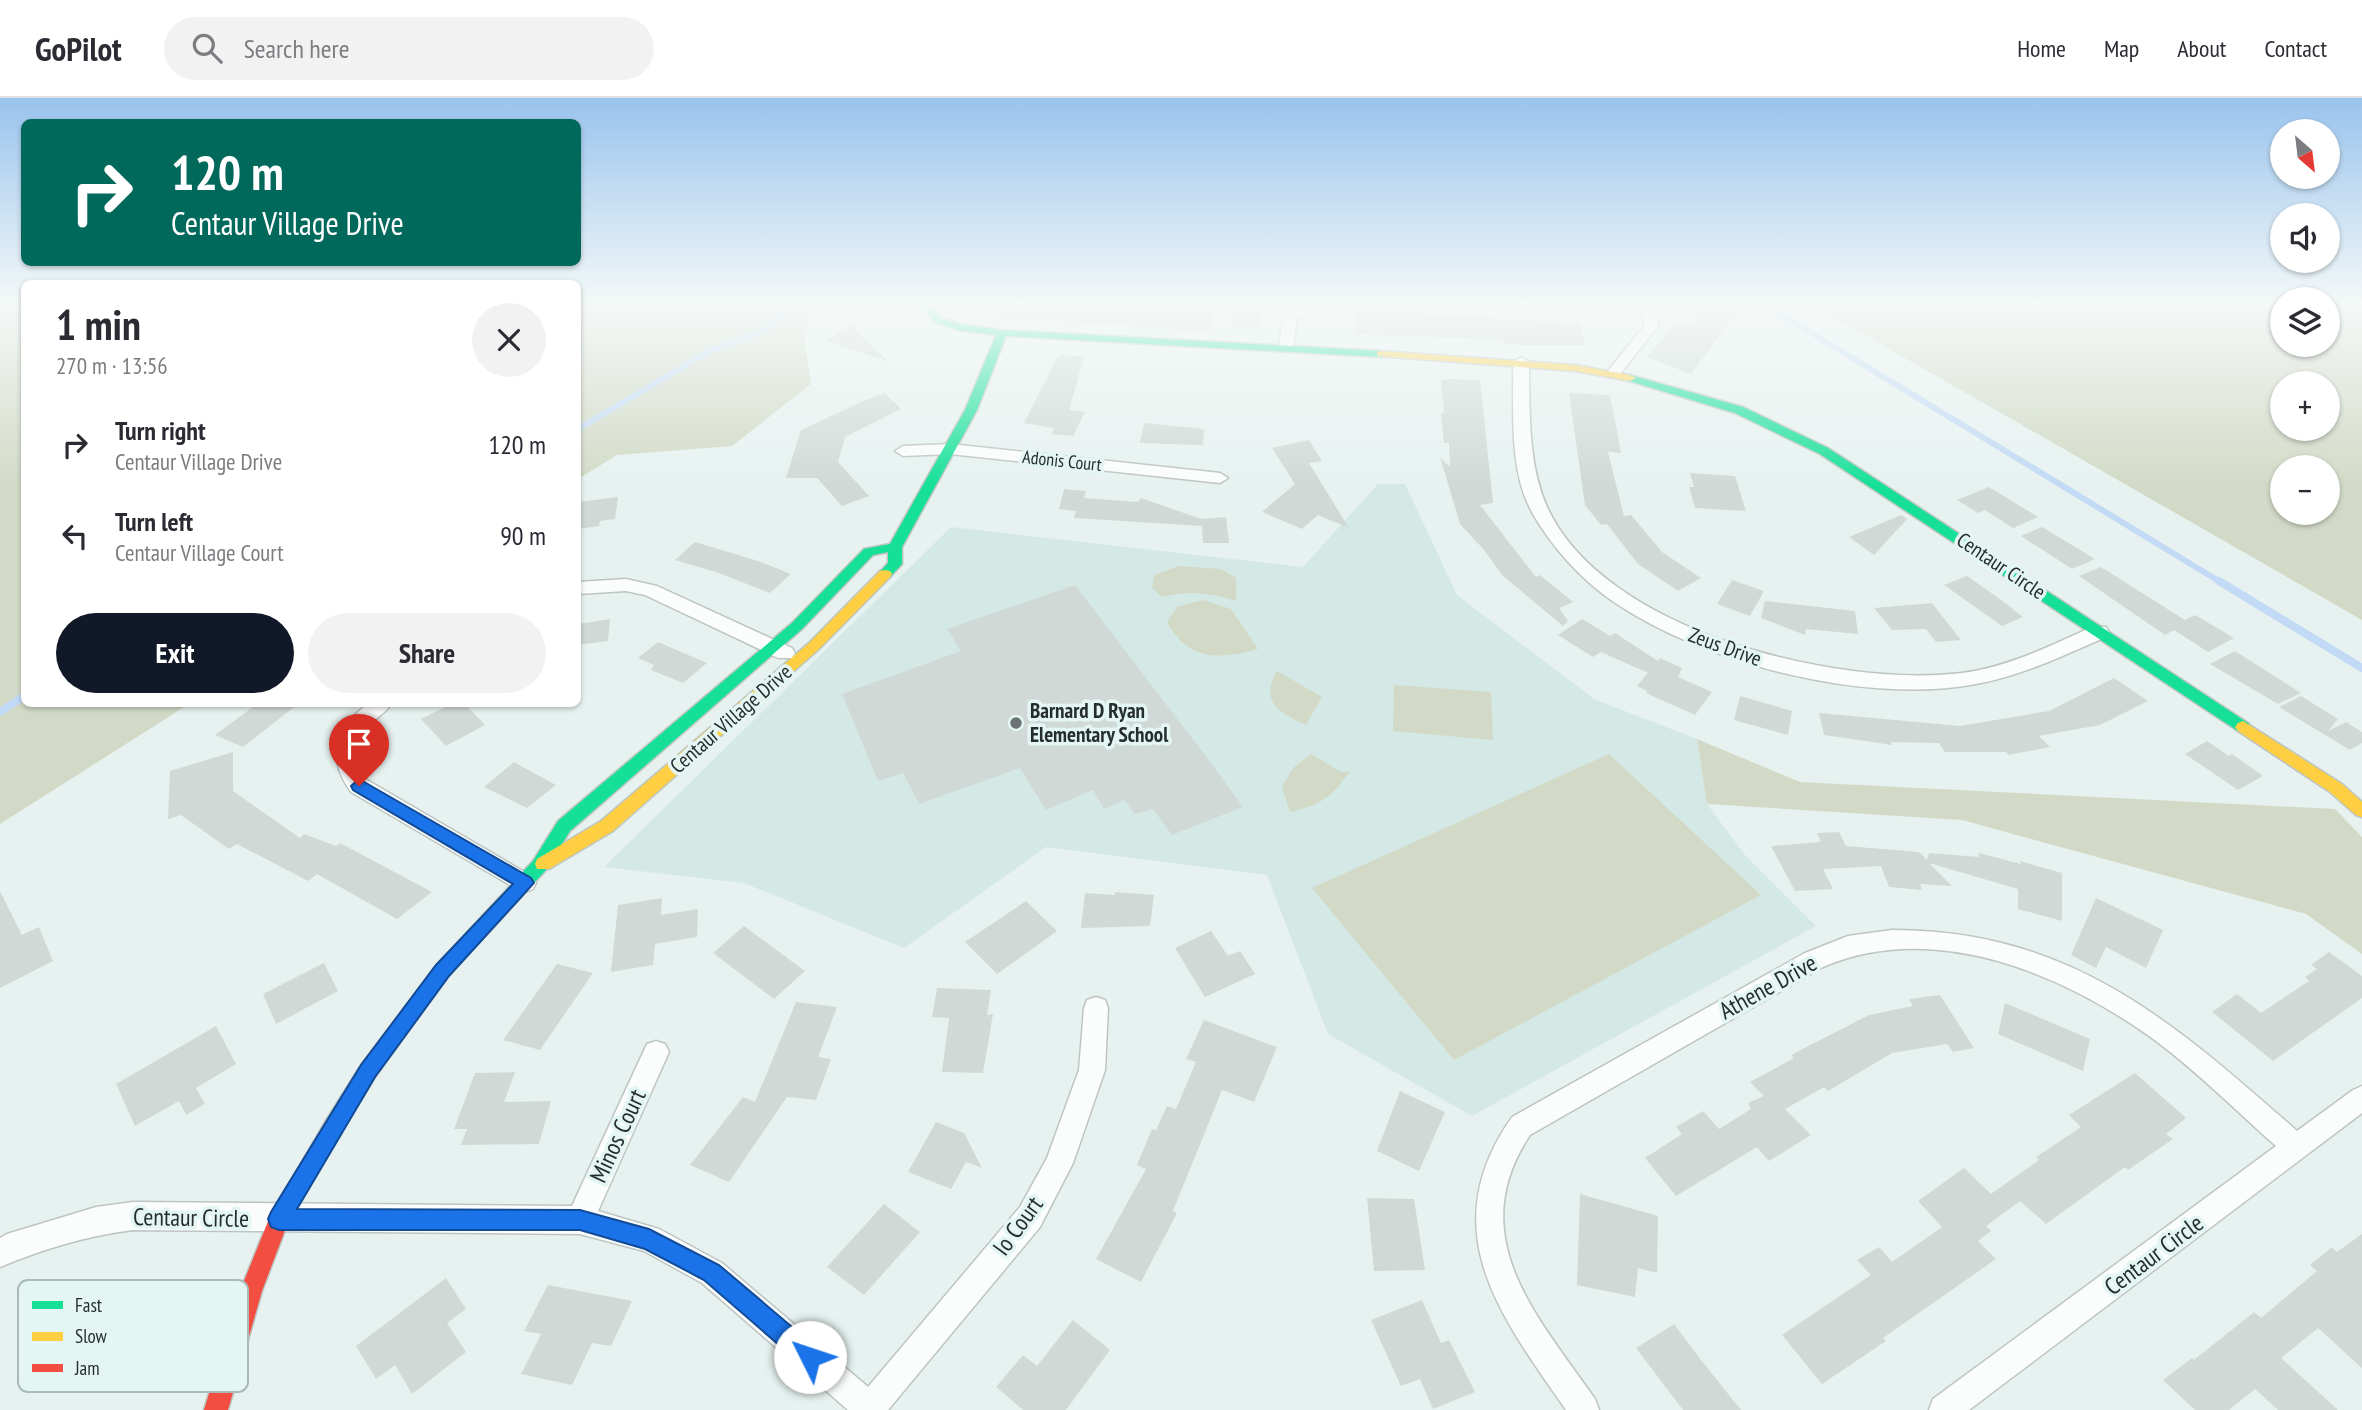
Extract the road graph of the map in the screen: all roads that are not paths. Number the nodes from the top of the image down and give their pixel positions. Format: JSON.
{"nodes":[{"id":1,"x":989,"y":364,"type":"edge"},
{"id":2,"x":1521,"y":364,"type":"edge"},
{"id":3,"x":1538,"y":364,"type":"edge"},
{"id":4,"x":1621,"y":364,"type":"edge"},
{"id":5,"x":1613,"y":374,"type":"junction"},
{"id":6,"x":950,"y":449,"type":"junction"},
{"id":7,"x":903,"y":451,"type":"dead end"},
{"id":8,"x":1220,"y":478,"type":"dead end"},
{"id":9,"x":895,"y":547,"type":"junction"},
{"id":10,"x":581,"y":588,"type":"edge"},
{"id":11,"x":2099,"y":632,"type":"junction"},
{"id":12,"x":772,"y":646,"type":"junction"},
{"id":13,"x":800,"y":659,"type":"junction"},
{"id":14,"x":376,"y":707,"type":"edge"},
{"id":15,"x":2362,"y":811,"type":"edge"},
{"id":16,"x":532,"y":875,"type":"junction"},
{"id":17,"x":1096,"y":1008,"type":"dead end"},
{"id":18,"x":656,"y":1052,"type":"dead end"},
{"id":19,"x":2362,"y":1098,"type":"edge"},
{"id":20,"x":2295,"y":1146,"type":"junction"},
{"id":21,"x":279,"y":1219,"type":"junction"},
{"id":22,"x":580,"y":1220,"type":"junction"},
{"id":23,"x":0,"y":1253,"type":"edge"},
{"id":24,"x":248,"y":1301,"type":"edge"},
{"id":25,"x":220,"y":1392,"type":"edge"},
{"id":26,"x":871,"y":1409,"type":"edge"},
{"id":27,"x":215,"y":1410,"type":"edge"},
{"id":28,"x":1584,"y":1410,"type":"edge"},
{"id":29,"x":1944,"y":1410,"type":"edge"}],
"edges":[{"from":1,"to":6,"type":"street","name":"Centaur Village Drive"},
{"from":2,"to":11,"type":"street","name":"Zeus Drive"},
{"from":3,"to":5,"type":"street","name":"Centaur Circle"},
{"from":4,"to":5,"type":"street"},
{"from":5,"to":11,"type":"street","name":"Centaur Circle"},
{"from":6,"to":7,"type":"street","name":"Adonis Court"},
{"from":6,"to":8,"type":"street","name":"Adonis Court"},
{"from":6,"to":9,"type":"street","name":"Centaur Village Drive"},
{"from":9,"to":12,"type":"street","name":"Centaur Village Drive"},
{"from":9,"to":13,"type":"street","name":"Centaur Village Drive"},
{"from":10,"to":12,"type":"street"},
{"from":11,"to":15,"type":"street","name":"Centaur Circle"},
{"from":12,"to":13,"type":"street"},
{"from":12,"to":16,"type":"street","name":"Centaur Village Drive"},
{"from":13,"to":16,"type":"street","name":"Centaur Village Drive"},
{"from":14,"to":16,"type":"street"},
{"from":16,"to":21,"type":"street","name":"Centaur Village Drive"},
{"from":17,"to":26,"type":"street","name":"Io Court"},
{"from":18,"to":22,"type":"street","name":"Minos Court"},
{"from":19,"to":20,"type":"street","name":"Centaur Circle"},
{"from":20,"to":28,"type":"street","name":"Athene Drive"},
{"from":20,"to":29,"type":"street","name":"Centaur Circle"},
{"from":21,"to":22,"type":"street","name":"Centaur Circle"},
{"from":21,"to":23,"type":"street","name":"Centaur Circle"},
{"from":21,"to":24,"type":"street","name":"Centaur Village Drive"},
{"from":22,"to":26,"type":"street","name":"Centaur Circle"},
{"from":25,"to":27,"type":"street","name":"Centaur Village Drive"}]}
